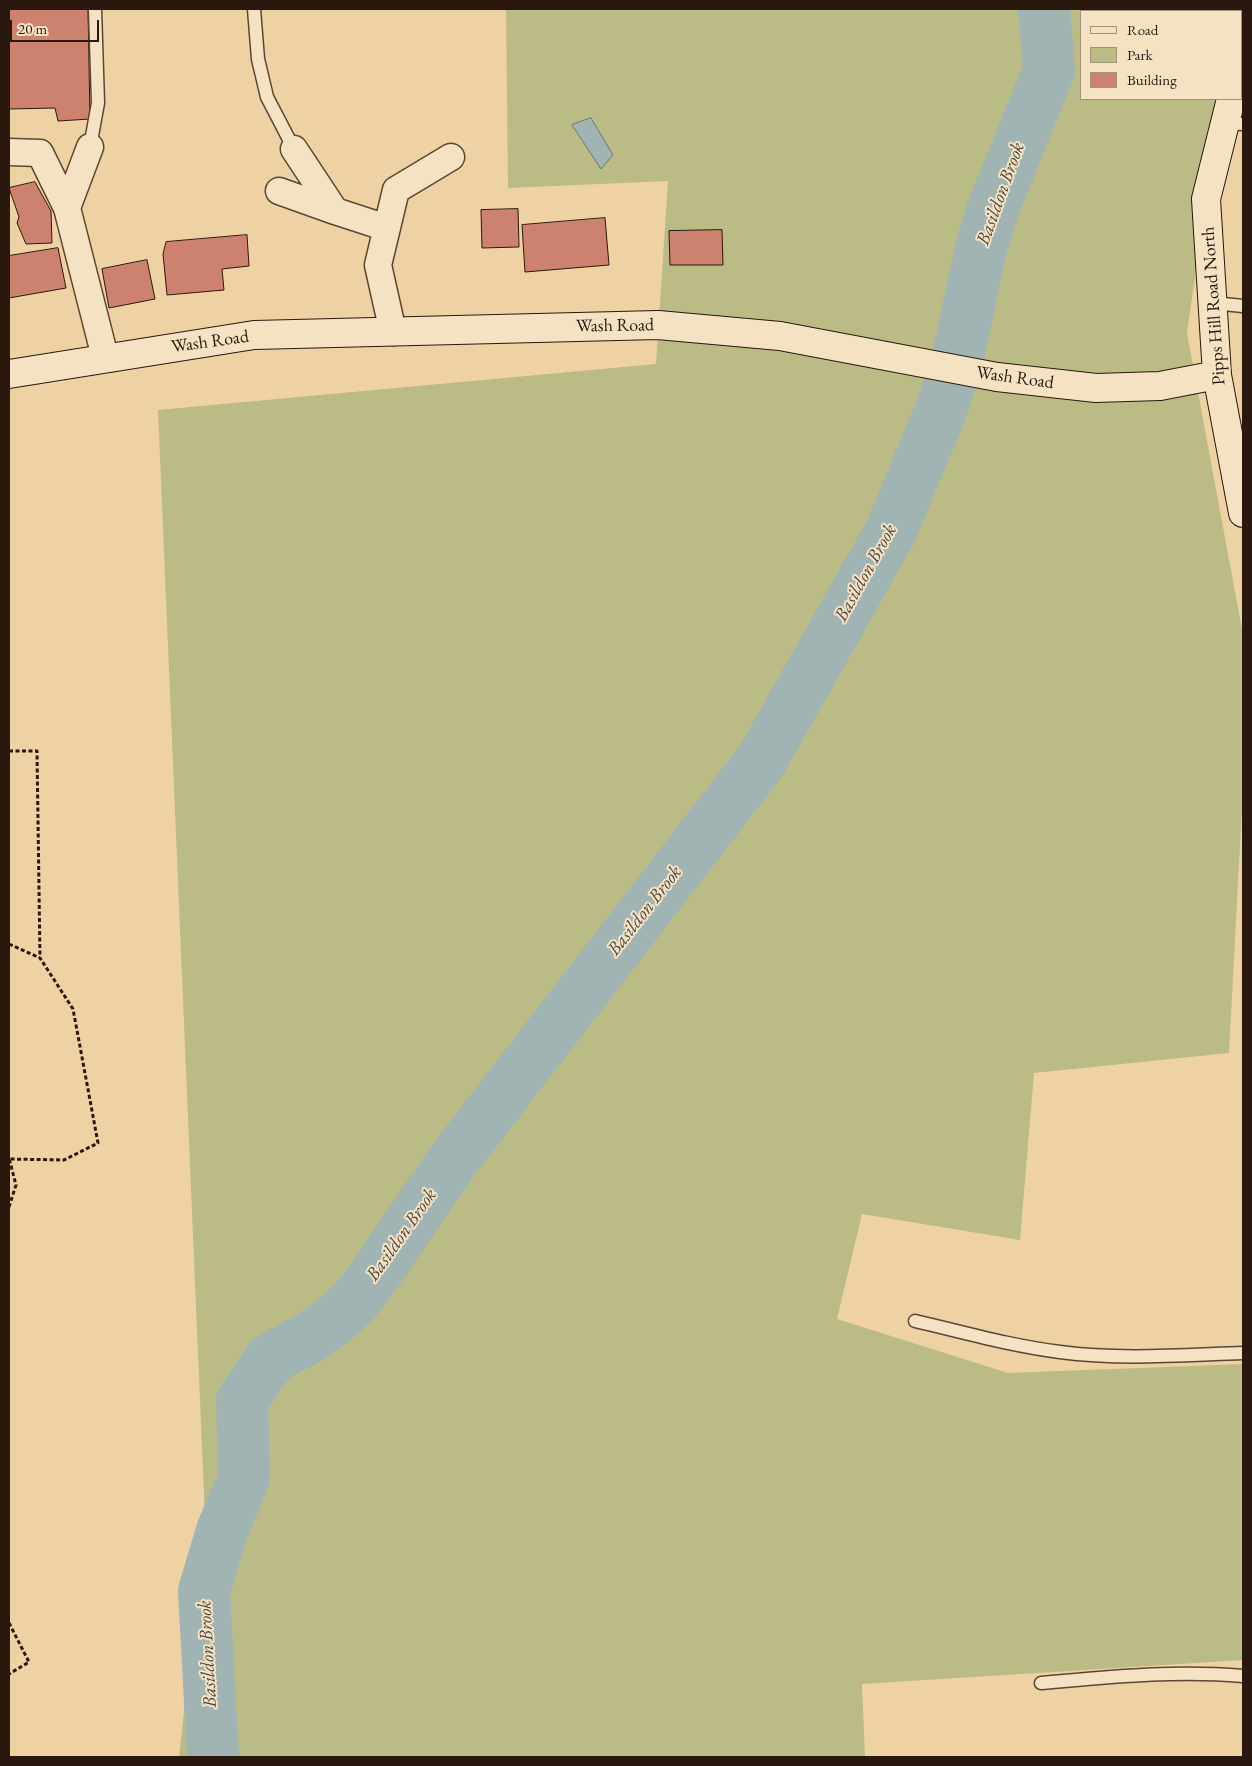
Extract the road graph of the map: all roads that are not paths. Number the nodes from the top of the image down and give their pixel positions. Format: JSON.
{"nodes":[{"id":1,"x":95,"y":9,"type":"edge"},
{"id":2,"x":254,"y":9,"type":"edge"},
{"id":3,"x":1233,"y":115,"type":"edge"},
{"id":4,"x":90,"y":147,"type":"joint"},
{"id":5,"x":294,"y":149,"type":"joint"},
{"id":6,"x":9,"y":152,"type":"edge"},
{"id":7,"x":451,"y":157,"type":"dead end"},
{"id":8,"x":279,"y":191,"type":"dead end"},
{"id":9,"x":67,"y":208,"type":"junction"},
{"id":10,"x":335,"y":211,"type":"junction"},
{"id":11,"x":387,"y":228,"type":"junction"},
{"id":12,"x":1213,"y":303,"type":"junction"},
{"id":13,"x":1243,"y":306,"type":"edge"},
{"id":14,"x":393,"y":332,"type":"junction"},
{"id":15,"x":105,"y":357,"type":"junction"},
{"id":16,"x":9,"y":374,"type":"edge"},
{"id":17,"x":1217,"y":375,"type":"junction"},
{"id":18,"x":1240,"y":483,"type":"edge"},
{"id":19,"x":1243,"y":513,"type":"edge"},
{"id":20,"x":915,"y":1321,"type":"dead end"},
{"id":21,"x":1243,"y":1354,"type":"edge"},
{"id":22,"x":1243,"y":1676,"type":"edge"},
{"id":23,"x":1041,"y":1683,"type":"dead end"}],
"edges":[{"from":1,"to":4,"type":"lane"},
{"from":2,"to":5,"type":"lane"},
{"from":3,"to":12,"type":"street","name":"Pipps Hill Road North"},
{"from":4,"to":9,"type":"street"},
{"from":5,"to":10,"type":"street"},
{"from":6,"to":9,"type":"street"},
{"from":7,"to":11,"type":"street"},
{"from":8,"to":10,"type":"street"},
{"from":9,"to":15,"type":"street"},
{"from":10,"to":11,"type":"street"},
{"from":11,"to":14,"type":"street"},
{"from":12,"to":13,"type":"lane"},
{"from":12,"to":17,"type":"street","name":"Pipps Hill Road North"},
{"from":14,"to":15,"type":"street","name":"Wash Road"},
{"from":14,"to":17,"type":"street","name":"Wash Road"},
{"from":15,"to":16,"type":"street","name":"Wash Road"},
{"from":17,"to":18,"type":"street","name":"Pipps Hill Road North"},
{"from":18,"to":19,"type":"street","name":"Pipps Hill Road North"},
{"from":20,"to":21,"type":"lane"},
{"from":22,"to":23,"type":"lane"}]}
